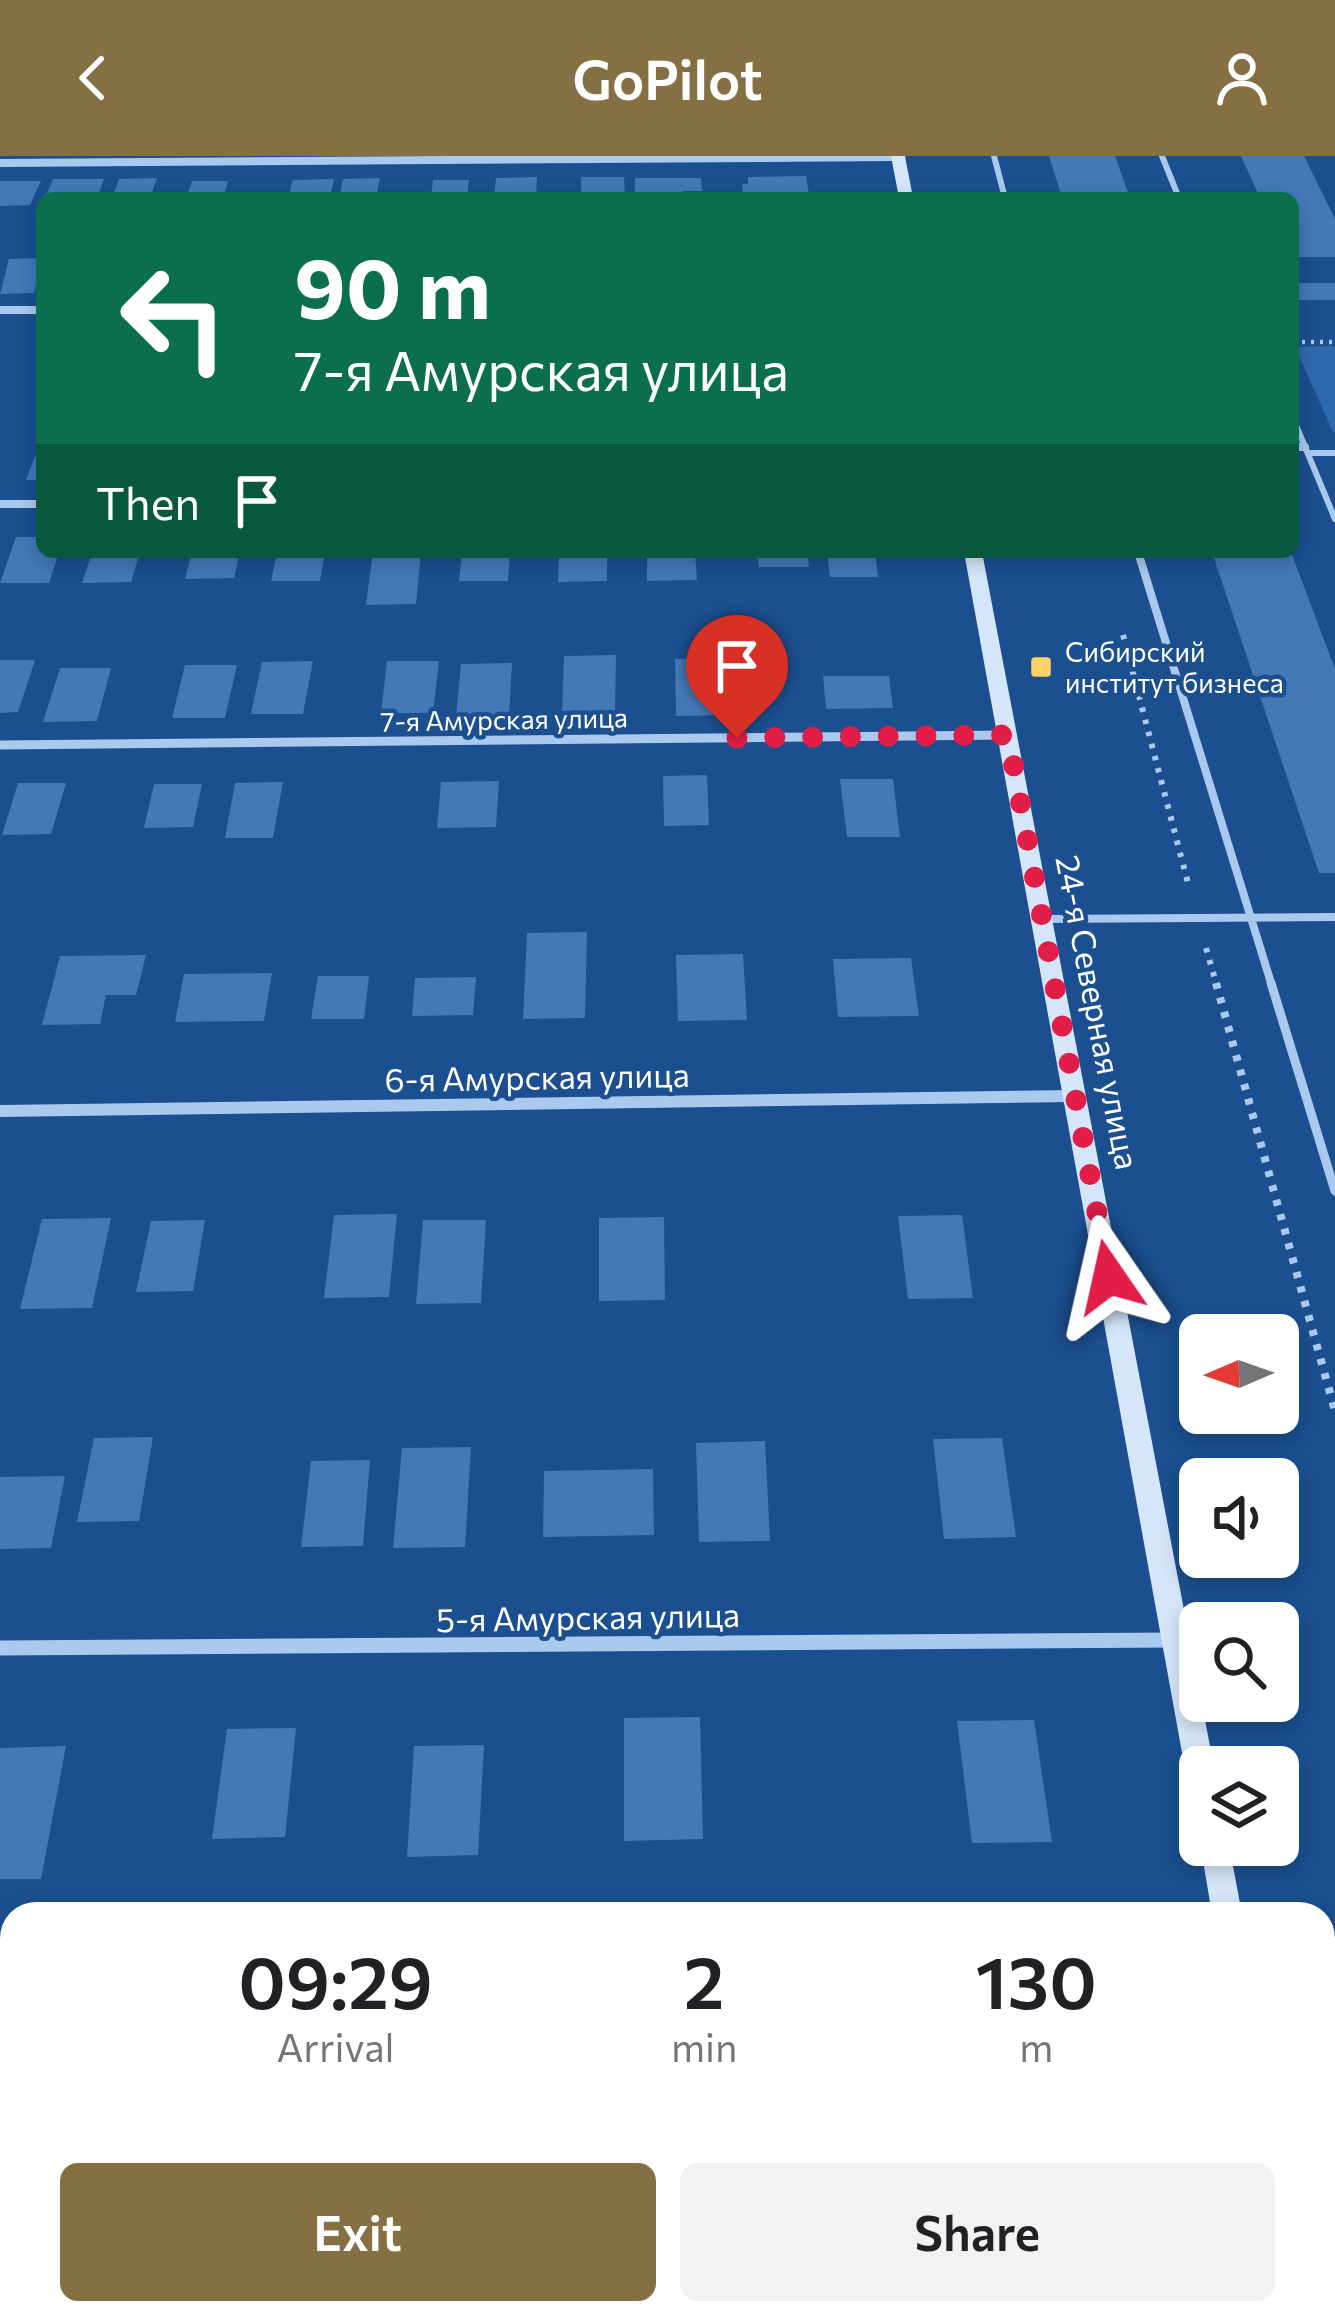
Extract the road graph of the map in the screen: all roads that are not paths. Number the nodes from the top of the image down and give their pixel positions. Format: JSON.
{"nodes":[{"id":1,"x":898,"y":156,"type":"edge"},
{"id":2,"x":994,"y":156,"type":"edge"},
{"id":3,"x":1162,"y":156,"type":"edge"},
{"id":4,"x":0,"y":164,"type":"edge"},
{"id":5,"x":905,"y":192,"type":"edge"},
{"id":6,"x":1003,"y":192,"type":"edge"},
{"id":7,"x":1177,"y":192,"type":"edge"},
{"id":8,"x":0,"y":310,"type":"edge"},
{"id":9,"x":36,"y":310,"type":"edge"},
{"id":10,"x":1299,"y":432,"type":"edge"},
{"id":11,"x":1299,"y":448,"type":"edge"},
{"id":12,"x":1307,"y":450,"type":"junction"},
{"id":13,"x":1335,"y":453,"type":"edge"},
{"id":14,"x":0,"y":504,"type":"edge"},
{"id":15,"x":36,"y":504,"type":"edge"},
{"id":16,"x":1335,"y":519,"type":"edge"},
{"id":17,"x":974,"y":558,"type":"edge"},
{"id":18,"x":1140,"y":558,"type":"edge"},
{"id":19,"x":1008,"y":735,"type":"junction"},
{"id":20,"x":0,"y":745,"type":"edge"},
{"id":21,"x":1335,"y":916,"type":"edge"},
{"id":22,"x":1253,"y":918,"type":"junction"},
{"id":23,"x":1042,"y":919,"type":"junction"},
{"id":24,"x":1075,"y":1096,"type":"junction"},
{"id":25,"x":0,"y":1112,"type":"edge"},
{"id":26,"x":1335,"y":1191,"type":"edge"},
{"id":27,"x":1176,"y":1640,"type":"junction"},
{"id":28,"x":0,"y":1648,"type":"edge"},
{"id":29,"x":1196,"y":1746,"type":"edge"},
{"id":30,"x":1218,"y":1866,"type":"edge"},
{"id":31,"x":1225,"y":1902,"type":"edge"}],
"edges":[{"from":1,"to":4,"type":"street"},
{"from":1,"to":5,"type":"main road"},
{"from":2,"to":6,"type":"lane"},
{"from":3,"to":7,"type":"lane"},
{"from":8,"to":9,"type":"street"},
{"from":10,"to":12,"type":"lane"},
{"from":11,"to":12,"type":"street"},
{"from":12,"to":13,"type":"lane"},
{"from":12,"to":16,"type":"lane"},
{"from":14,"to":15,"type":"street"},
{"from":17,"to":19,"type":"main road","name":"24-я Северная улица"},
{"from":18,"to":22,"type":"lane"},
{"from":19,"to":20,"type":"street","name":"7-я Амурская улица"},
{"from":19,"to":23,"type":"main road","name":"24-я Северная улица"},
{"from":21,"to":22,"type":"lane"},
{"from":22,"to":23,"type":"lane"},
{"from":22,"to":26,"type":"lane"},
{"from":23,"to":24,"type":"main road","name":"24-я Северная улица"},
{"from":24,"to":25,"type":"street","name":"6-я Амурская улица"},
{"from":24,"to":27,"type":"main road","name":"24-я Северная улица"},
{"from":27,"to":28,"type":"street","name":"5-я Амурская улица"},
{"from":27,"to":29,"type":"main road","name":"24-я Северная улица"},
{"from":30,"to":31,"type":"main road"}]}
